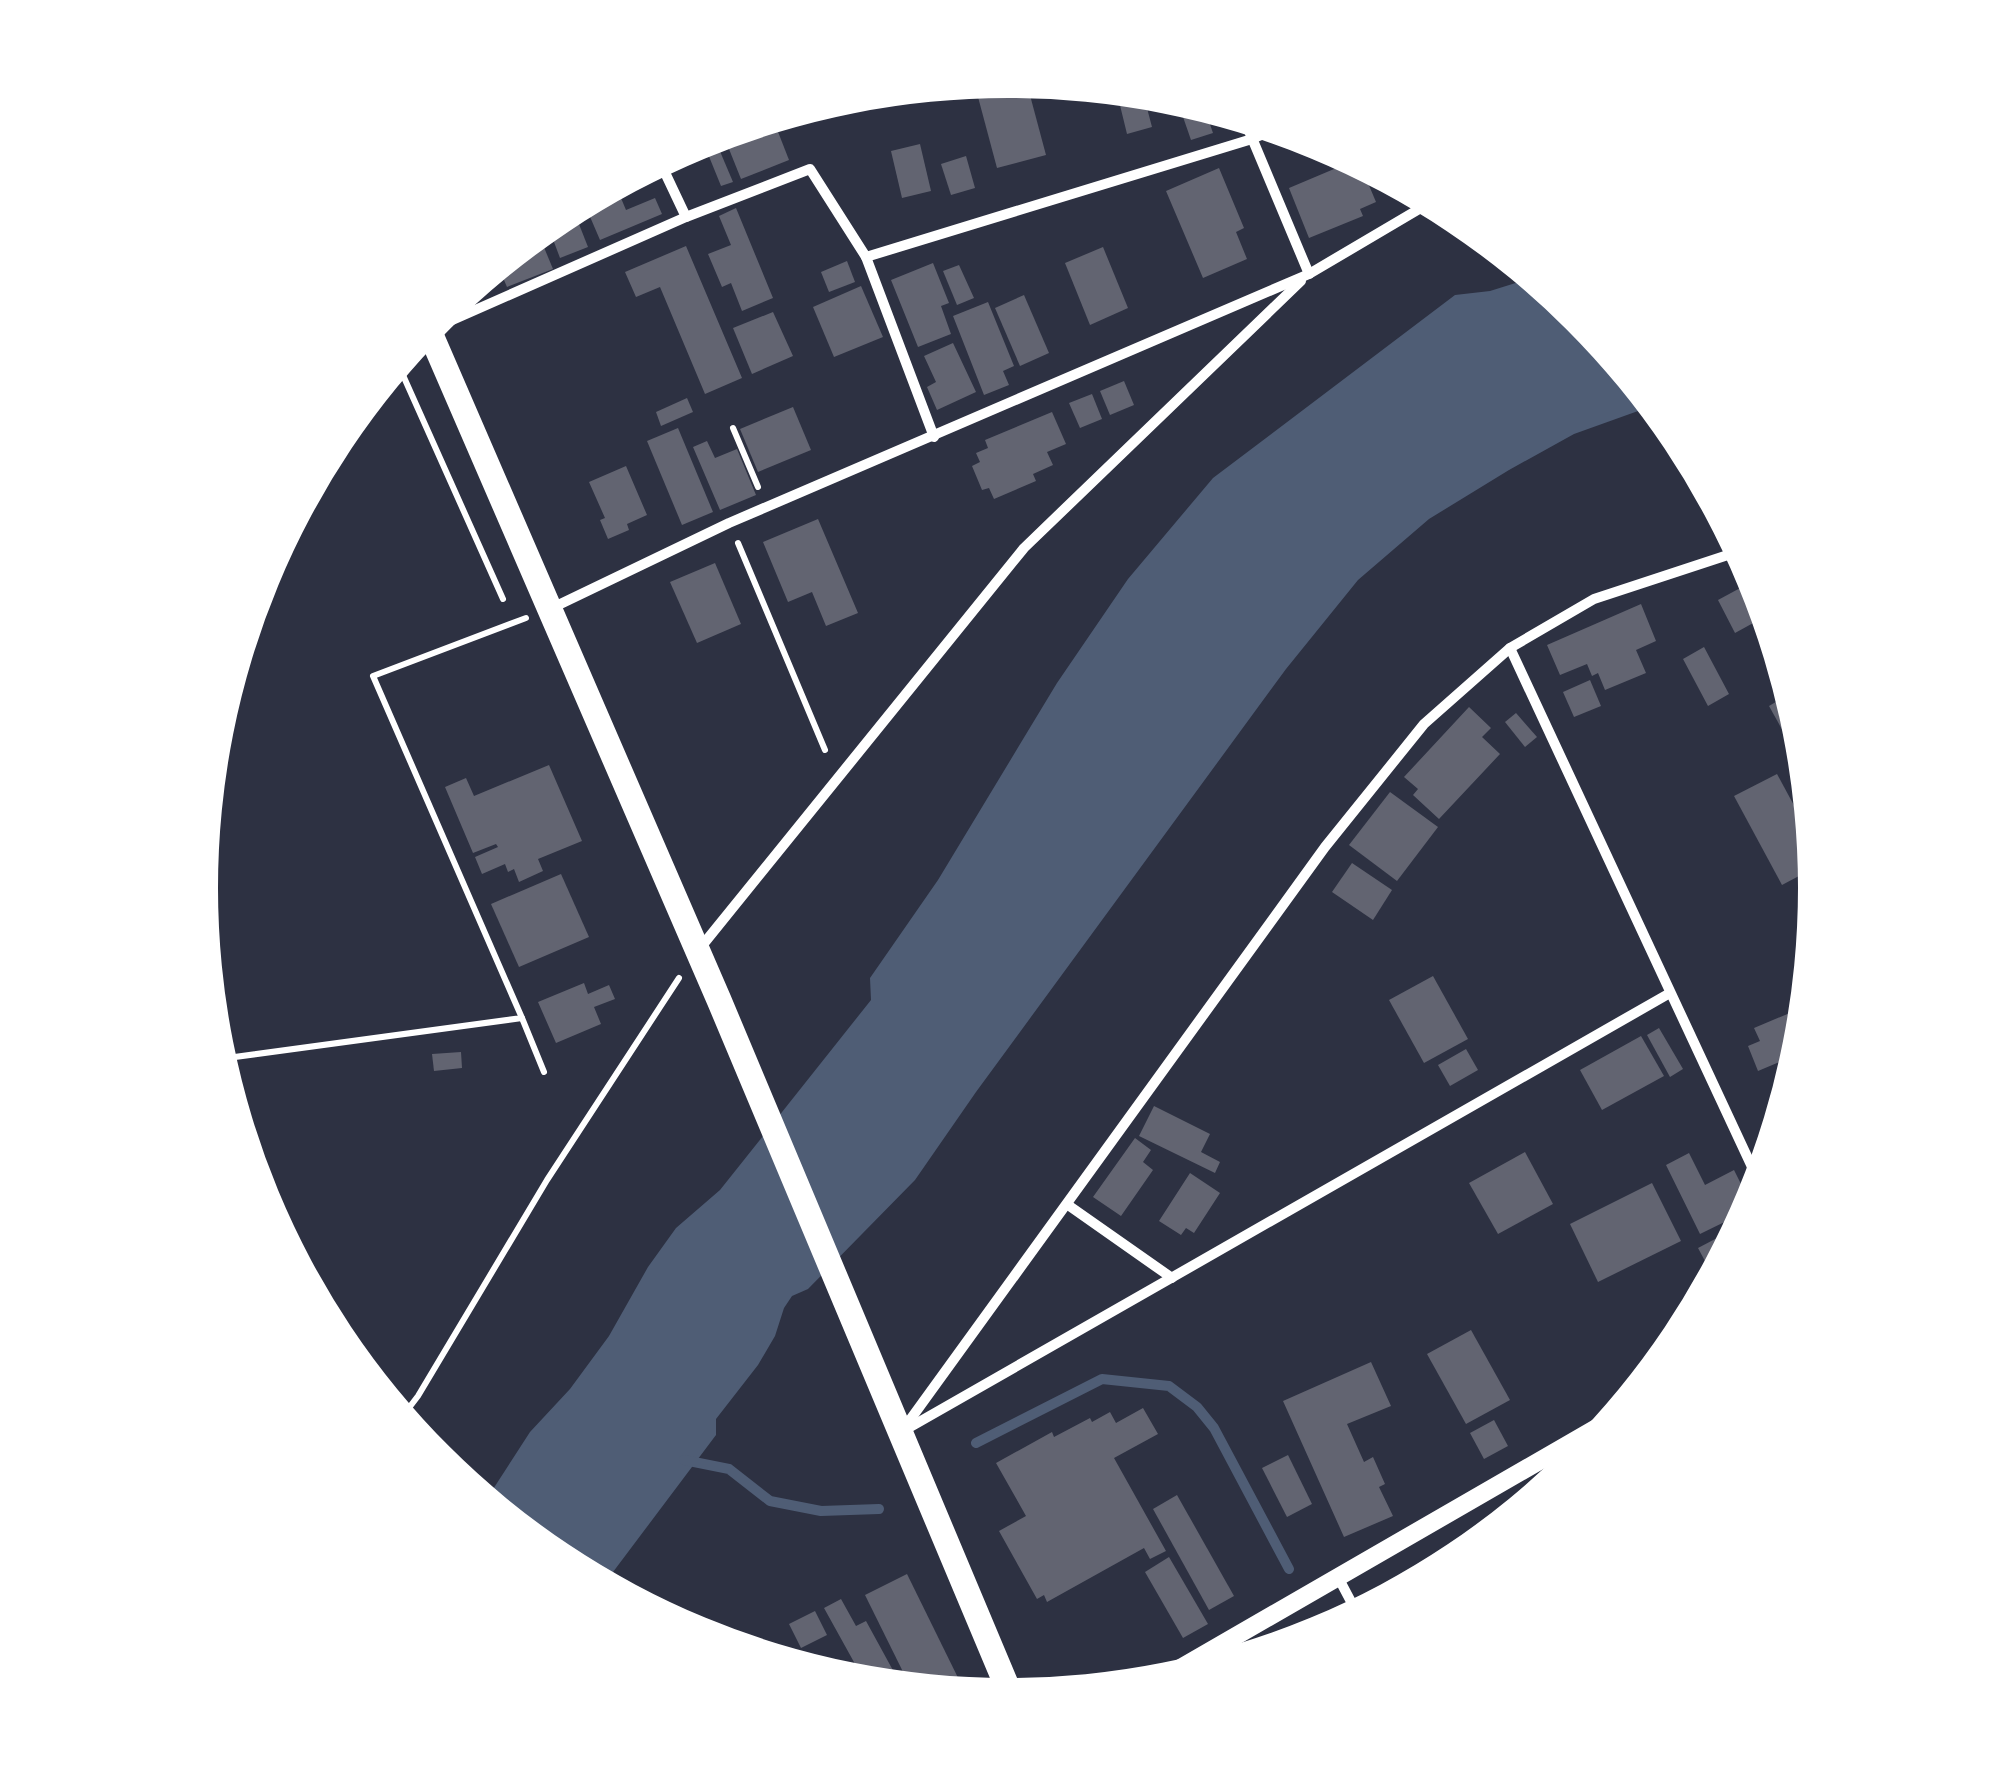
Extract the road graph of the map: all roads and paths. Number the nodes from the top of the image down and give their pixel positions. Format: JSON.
{"nodes":[{"id":1,"x":1251,"y":135,"type":"edge"},
{"id":2,"x":1256,"y":137,"type":"edge"},
{"id":3,"x":1252,"y":139,"type":"junction"},
{"id":4,"x":666,"y":175,"type":"edge"},
{"id":5,"x":1416,"y":211,"type":"edge"},
{"id":6,"x":686,"y":217,"type":"junction"},
{"id":7,"x":866,"y":256,"type":"junction"},
{"id":8,"x":1309,"y":274,"type":"junction"},
{"id":9,"x":468,"y":312,"type":"edge"},
{"id":10,"x":435,"y":344,"type":"edge"},
{"id":11,"x":404,"y":379,"type":"edge"},
{"id":12,"x":733,"y":428,"type":"dead end"},
{"id":13,"x":934,"y":437,"type":"junction"},
{"id":14,"x":767,"y":507,"type":"junction"},
{"id":15,"x":729,"y":523,"type":"junction"},
{"id":16,"x":1725,"y":556,"type":"edge"},
{"id":17,"x":503,"y":599,"type":"dead end"},
{"id":18,"x":550,"y":608,"type":"junction"},
{"id":19,"x":1510,"y":648,"type":"junction"},
{"id":20,"x":825,"y":750,"type":"dead end"},
{"id":21,"x":696,"y":952,"type":"junction"},
{"id":22,"x":1670,"y":993,"type":"junction"},
{"id":23,"x":522,"y":1018,"type":"junction"},
{"id":24,"x":236,"y":1057,"type":"edge"},
{"id":25,"x":544,"y":1072,"type":"dead end"},
{"id":26,"x":1749,"y":1162,"type":"edge"},
{"id":27,"x":1068,"y":1205,"type":"junction"},
{"id":28,"x":1172,"y":1278,"type":"junction"},
{"id":29,"x":411,"y":1405,"type":"edge"},
{"id":30,"x":896,"y":1423,"type":"junction"},
{"id":31,"x":1570,"y":1444,"type":"edge"},
{"id":32,"x":1338,"y":1576,"type":"junction"},
{"id":33,"x":1350,"y":1601,"type":"edge"},
{"id":34,"x":1205,"y":1654,"type":"edge"},
{"id":35,"x":1003,"y":1678,"type":"edge"}],
"edges":[{"from":1,"to":3,"type":"street"},
{"from":2,"to":3,"type":"street"},
{"from":3,"to":7,"type":"street"},
{"from":3,"to":8,"type":"street"},
{"from":4,"to":6,"type":"street"},
{"from":5,"to":8,"type":"street"},
{"from":6,"to":7,"type":"street"},
{"from":6,"to":9,"type":"street"},
{"from":7,"to":13,"type":"street"},
{"from":8,"to":13,"type":"street"},
{"from":8,"to":21,"type":"street"},
{"from":10,"to":18,"type":"main road"},
{"from":11,"to":17,"type":"path"},
{"from":12,"to":14,"type":"path"},
{"from":13,"to":14,"type":"street"},
{"from":14,"to":15,"type":"street"},
{"from":15,"to":18,"type":"street"},
{"from":15,"to":20,"type":"path"},
{"from":16,"to":19,"type":"street"},
{"from":18,"to":21,"type":"main road"},
{"from":18,"to":23,"type":"path"},
{"from":19,"to":22,"type":"street"},
{"from":19,"to":27,"type":"street"},
{"from":21,"to":29,"type":"path"},
{"from":21,"to":30,"type":"main road"},
{"from":22,"to":26,"type":"street"},
{"from":22,"to":28,"type":"street"},
{"from":23,"to":24,"type":"path"},
{"from":23,"to":25,"type":"path"},
{"from":27,"to":28,"type":"street"},
{"from":27,"to":30,"type":"street"},
{"from":28,"to":30,"type":"street"},
{"from":30,"to":35,"type":"main road"},
{"from":31,"to":32,"type":"street"},
{"from":32,"to":33,"type":"street"},
{"from":32,"to":34,"type":"street"}]}
